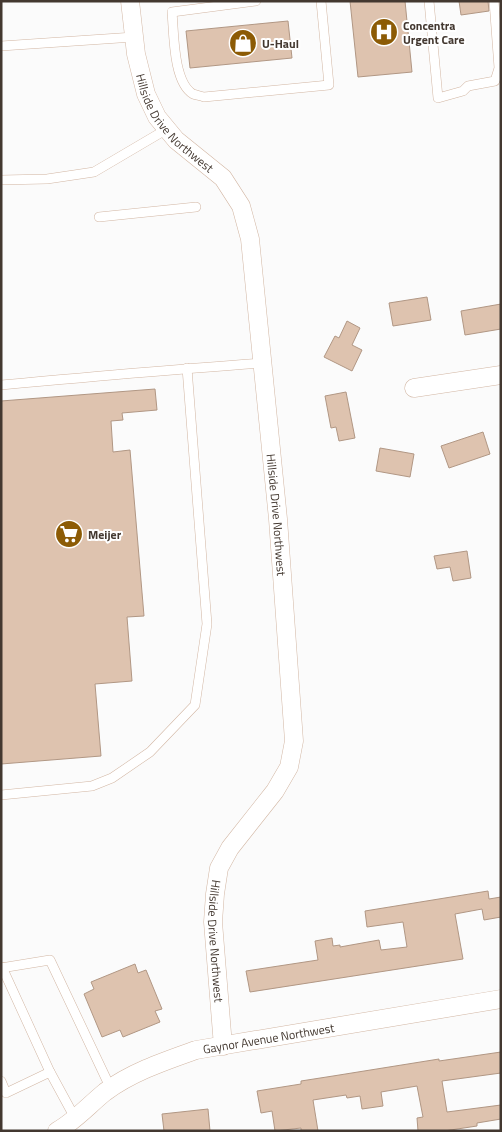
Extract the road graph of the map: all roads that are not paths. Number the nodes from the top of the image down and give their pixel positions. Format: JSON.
{"nodes":[{"id":1,"x":130,"y":1,"type":"edge"},
{"id":2,"x":256,"y":1,"type":"edge"},
{"id":3,"x":321,"y":1,"type":"edge"},
{"id":4,"x":429,"y":1,"type":"edge"},
{"id":5,"x":494,"y":1,"type":"edge"},
{"id":6,"x":134,"y":37,"type":"junction"},
{"id":7,"x":1,"y":46,"type":"edge"},
{"id":8,"x":168,"y":129,"type":"junction"},
{"id":9,"x":1,"y":180,"type":"edge"},
{"id":10,"x":196,"y":207,"type":"dead end"},
{"id":11,"x":99,"y":217,"type":"dead end"},
{"id":12,"x":263,"y":363,"type":"junction"},
{"id":13,"x":187,"y":368,"type":"junction"},
{"id":14,"x":501,"y":375,"type":"edge"},
{"id":15,"x":1,"y":385,"type":"edge"},
{"id":16,"x":414,"y":388,"type":"dead end"},
{"id":17,"x":1,"y":795,"type":"edge"},
{"id":18,"x":2,"y":968,"type":"edge"},
{"id":19,"x":501,"y":999,"type":"edge"},
{"id":20,"x":223,"y":1046,"type":"junction"},
{"id":21,"x":50,"y":1072,"type":"junction"},
{"id":22,"x":1,"y":1081,"type":"edge"},
{"id":23,"x":111,"y":1089,"type":"junction"},
{"id":24,"x":67,"y":1126,"type":"edge"}],
"edges":[{"from":1,"to":6,"type":"street","name":"Hillside Drive Northwest"},
{"from":2,"to":3,"type":"lane"},
{"from":4,"to":5,"type":"lane"},
{"from":6,"to":7,"type":"lane"},
{"from":6,"to":8,"type":"street","name":"Hillside Drive Northwest"},
{"from":8,"to":9,"type":"lane"},
{"from":8,"to":12,"type":"street","name":"Hillside Drive Northwest"},
{"from":10,"to":11,"type":"lane"},
{"from":12,"to":13,"type":"lane"},
{"from":12,"to":20,"type":"street","name":"Hillside Drive Northwest"},
{"from":13,"to":15,"type":"lane"},
{"from":13,"to":17,"type":"lane"},
{"from":14,"to":16,"type":"street"},
{"from":18,"to":21,"type":"lane"},
{"from":18,"to":23,"type":"lane"},
{"from":19,"to":20,"type":"street","name":"Gaynor Avenue Northwest"},
{"from":20,"to":23,"type":"street","name":"Gaynor Avenue Northwest"},
{"from":21,"to":22,"type":"lane"},
{"from":21,"to":24,"type":"lane"},
{"from":23,"to":24,"type":"street","name":"Gaynor Avenue Northwest"}]}
